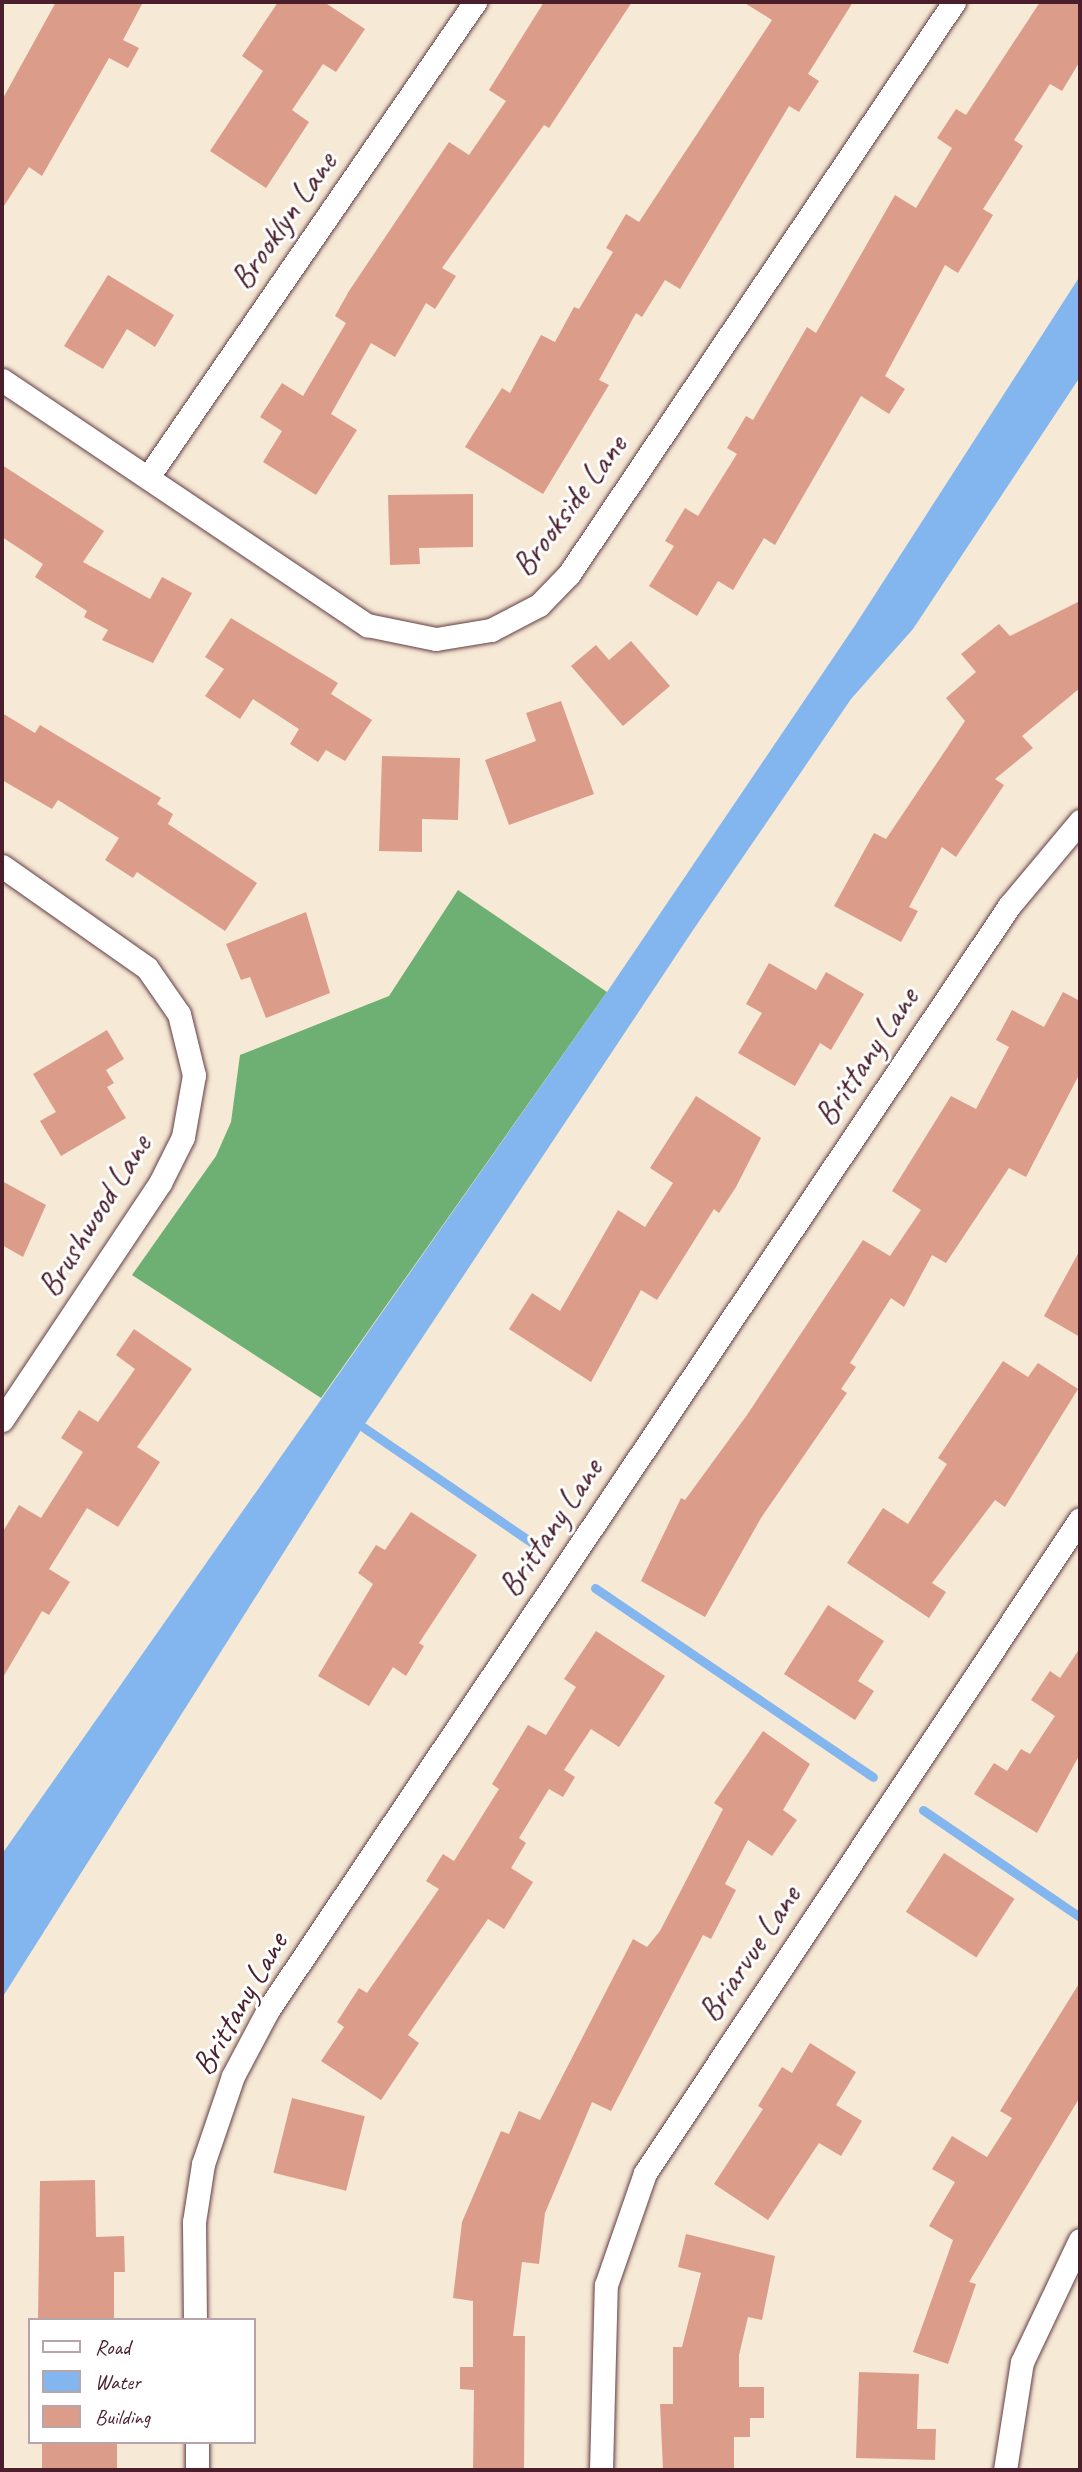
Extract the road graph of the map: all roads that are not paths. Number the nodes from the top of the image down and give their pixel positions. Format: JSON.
{"nodes":[{"id":1,"x":475,"y":2,"type":"edge"},
{"id":2,"x":954,"y":2,"type":"edge"},
{"id":3,"x":2,"y":380,"type":"edge"},
{"id":4,"x":148,"y":477,"type":"junction"},
{"id":5,"x":1080,"y":821,"type":"edge"},
{"id":6,"x":2,"y":866,"type":"edge"},
{"id":7,"x":2,"y":1420,"type":"edge"},
{"id":8,"x":1080,"y":1519,"type":"edge"},
{"id":9,"x":1080,"y":2240,"type":"edge"},
{"id":10,"x":195,"y":2318,"type":"edge"},
{"id":11,"x":197,"y":2444,"type":"edge"},
{"id":12,"x":197,"y":2470,"type":"edge"},
{"id":13,"x":601,"y":2470,"type":"edge"},
{"id":14,"x":1005,"y":2470,"type":"edge"}],
"edges":[{"from":1,"to":4,"type":"street","name":"Brooklyn Lane"},
{"from":2,"to":4,"type":"street","name":"Brookside Lane"},
{"from":3,"to":4,"type":"street","name":"Brookside Lane"},
{"from":5,"to":10,"type":"street","name":"Brittany Lane"},
{"from":6,"to":7,"type":"street","name":"Brushwood Lane"},
{"from":8,"to":13,"type":"street","name":"Briarvue Lane"},
{"from":9,"to":14,"type":"street"},
{"from":11,"to":12,"type":"street"}]}
